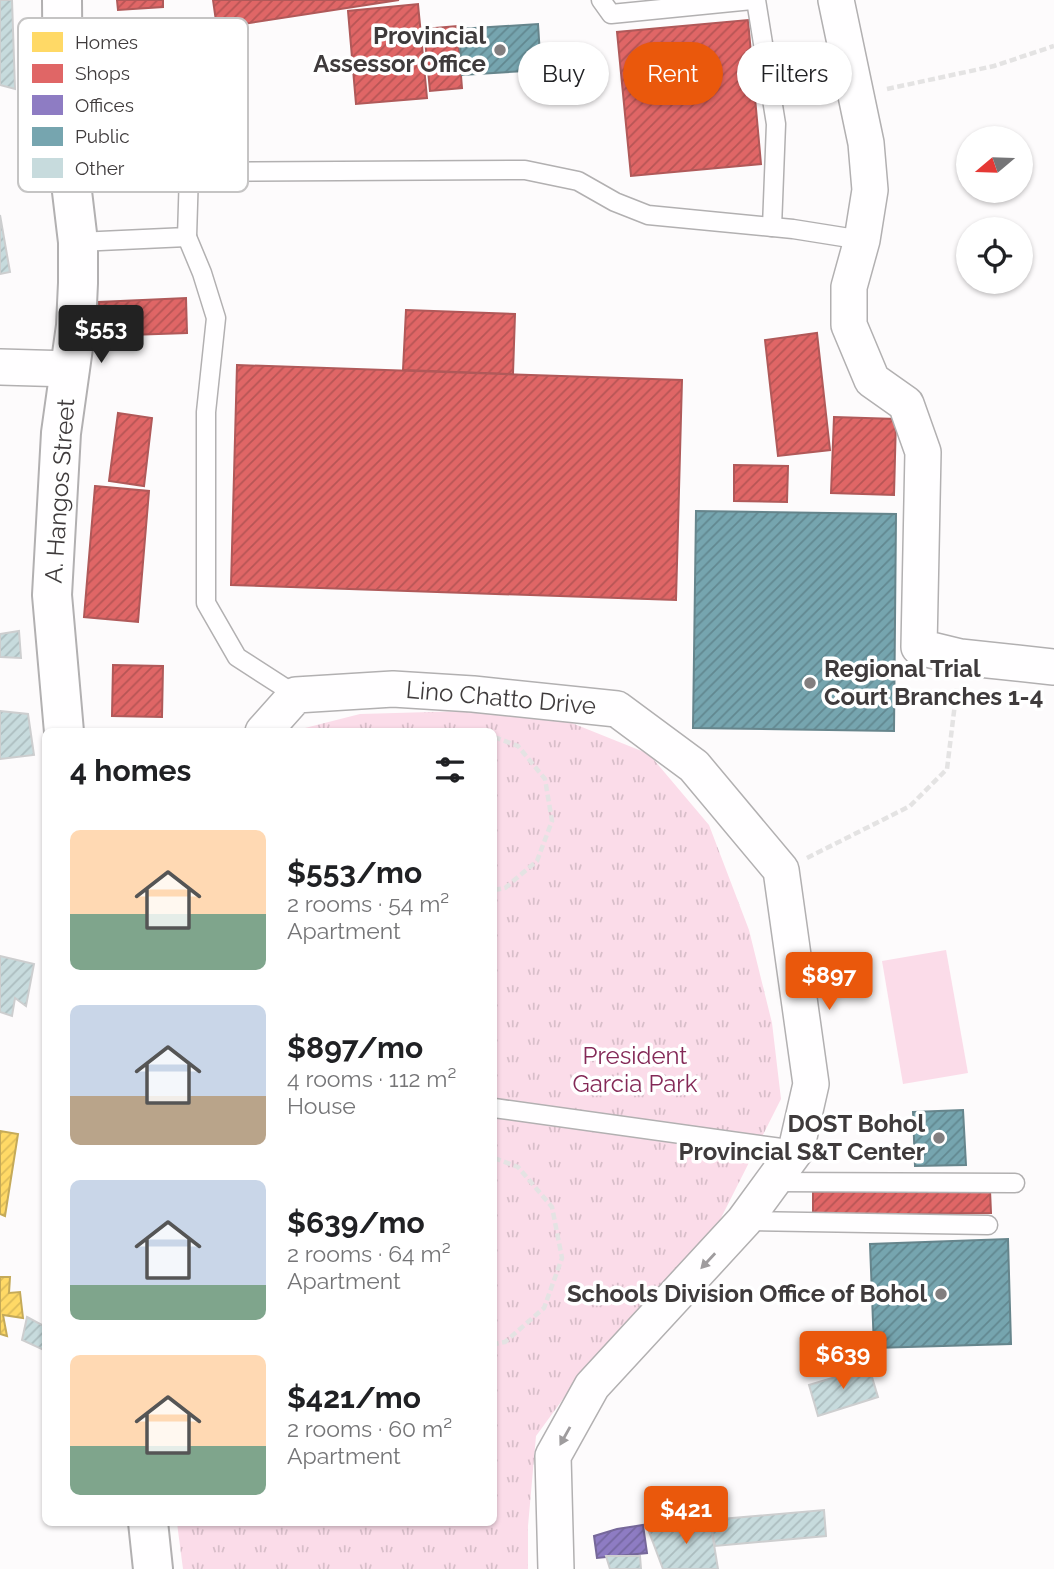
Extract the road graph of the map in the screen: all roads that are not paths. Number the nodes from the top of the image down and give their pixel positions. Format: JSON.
{"nodes":[{"id":1,"x":62,"y":0,"type":"edge"},
{"id":2,"x":601,"y":0,"type":"edge"},
{"id":3,"x":754,"y":0,"type":"edge"},
{"id":4,"x":836,"y":0,"type":"edge"},
{"id":5,"x":62,"y":18,"type":"edge"},
{"id":6,"x":248,"y":172,"type":"edge"},
{"id":7,"x":72,"y":192,"type":"edge"},
{"id":8,"x":189,"y":192,"type":"edge"},
{"id":9,"x":772,"y":227,"type":"junction"},
{"id":10,"x":187,"y":237,"type":"junction"},
{"id":11,"x":862,"y":240,"type":"junction"},
{"id":12,"x":78,"y":242,"type":"junction"},
{"id":13,"x":0,"y":368,"type":"edge"},
{"id":14,"x":71,"y":369,"type":"junction"},
{"id":15,"x":1054,"y":667,"type":"edge"},
{"id":16,"x":296,"y":695,"type":"junction"},
{"id":17,"x":64,"y":728,"type":"edge"},
{"id":18,"x":267,"y":728,"type":"edge"},
{"id":19,"x":497,"y":1108,"type":"edge"},
{"id":20,"x":796,"y":1150,"type":"junction"},
{"id":21,"x":773,"y":1182,"type":"junction"},
{"id":22,"x":1015,"y":1183,"type":"dead end"},
{"id":23,"x":744,"y":1221,"type":"junction"},
{"id":24,"x":988,"y":1225,"type":"dead end"},
{"id":25,"x":148,"y":1526,"type":"edge"},
{"id":26,"x":153,"y":1569,"type":"edge"},
{"id":27,"x":556,"y":1569,"type":"edge"}],
"edges":[{"from":1,"to":5,"type":"street","name":"A. Hangos Street"},
{"from":2,"to":3,"type":"lane"},
{"from":3,"to":9,"type":"lane"},
{"from":4,"to":11,"type":"street"},
{"from":6,"to":9,"type":"lane"},
{"from":7,"to":12,"type":"street","name":"A. Hangos Street"},
{"from":8,"to":10,"type":"lane"},
{"from":9,"to":11,"type":"lane"},
{"from":10,"to":12,"type":"lane"},
{"from":10,"to":16,"type":"lane"},
{"from":11,"to":15,"type":"street"},
{"from":12,"to":14,"type":"street","name":"A. Hangos Street"},
{"from":13,"to":14,"type":"street"},
{"from":14,"to":17,"type":"street","name":"A. Hangos Street"},
{"from":16,"to":18,"type":"street"},
{"from":16,"to":20,"type":"street","name":"Lino Chatto Drive"},
{"from":19,"to":20,"type":"lane"},
{"from":20,"to":21,"type":"street"},
{"from":21,"to":22,"type":"lane"},
{"from":21,"to":23,"type":"street"},
{"from":23,"to":24,"type":"lane"},
{"from":23,"to":27,"type":"street","one_way":true},
{"from":25,"to":26,"type":"street"}]}
